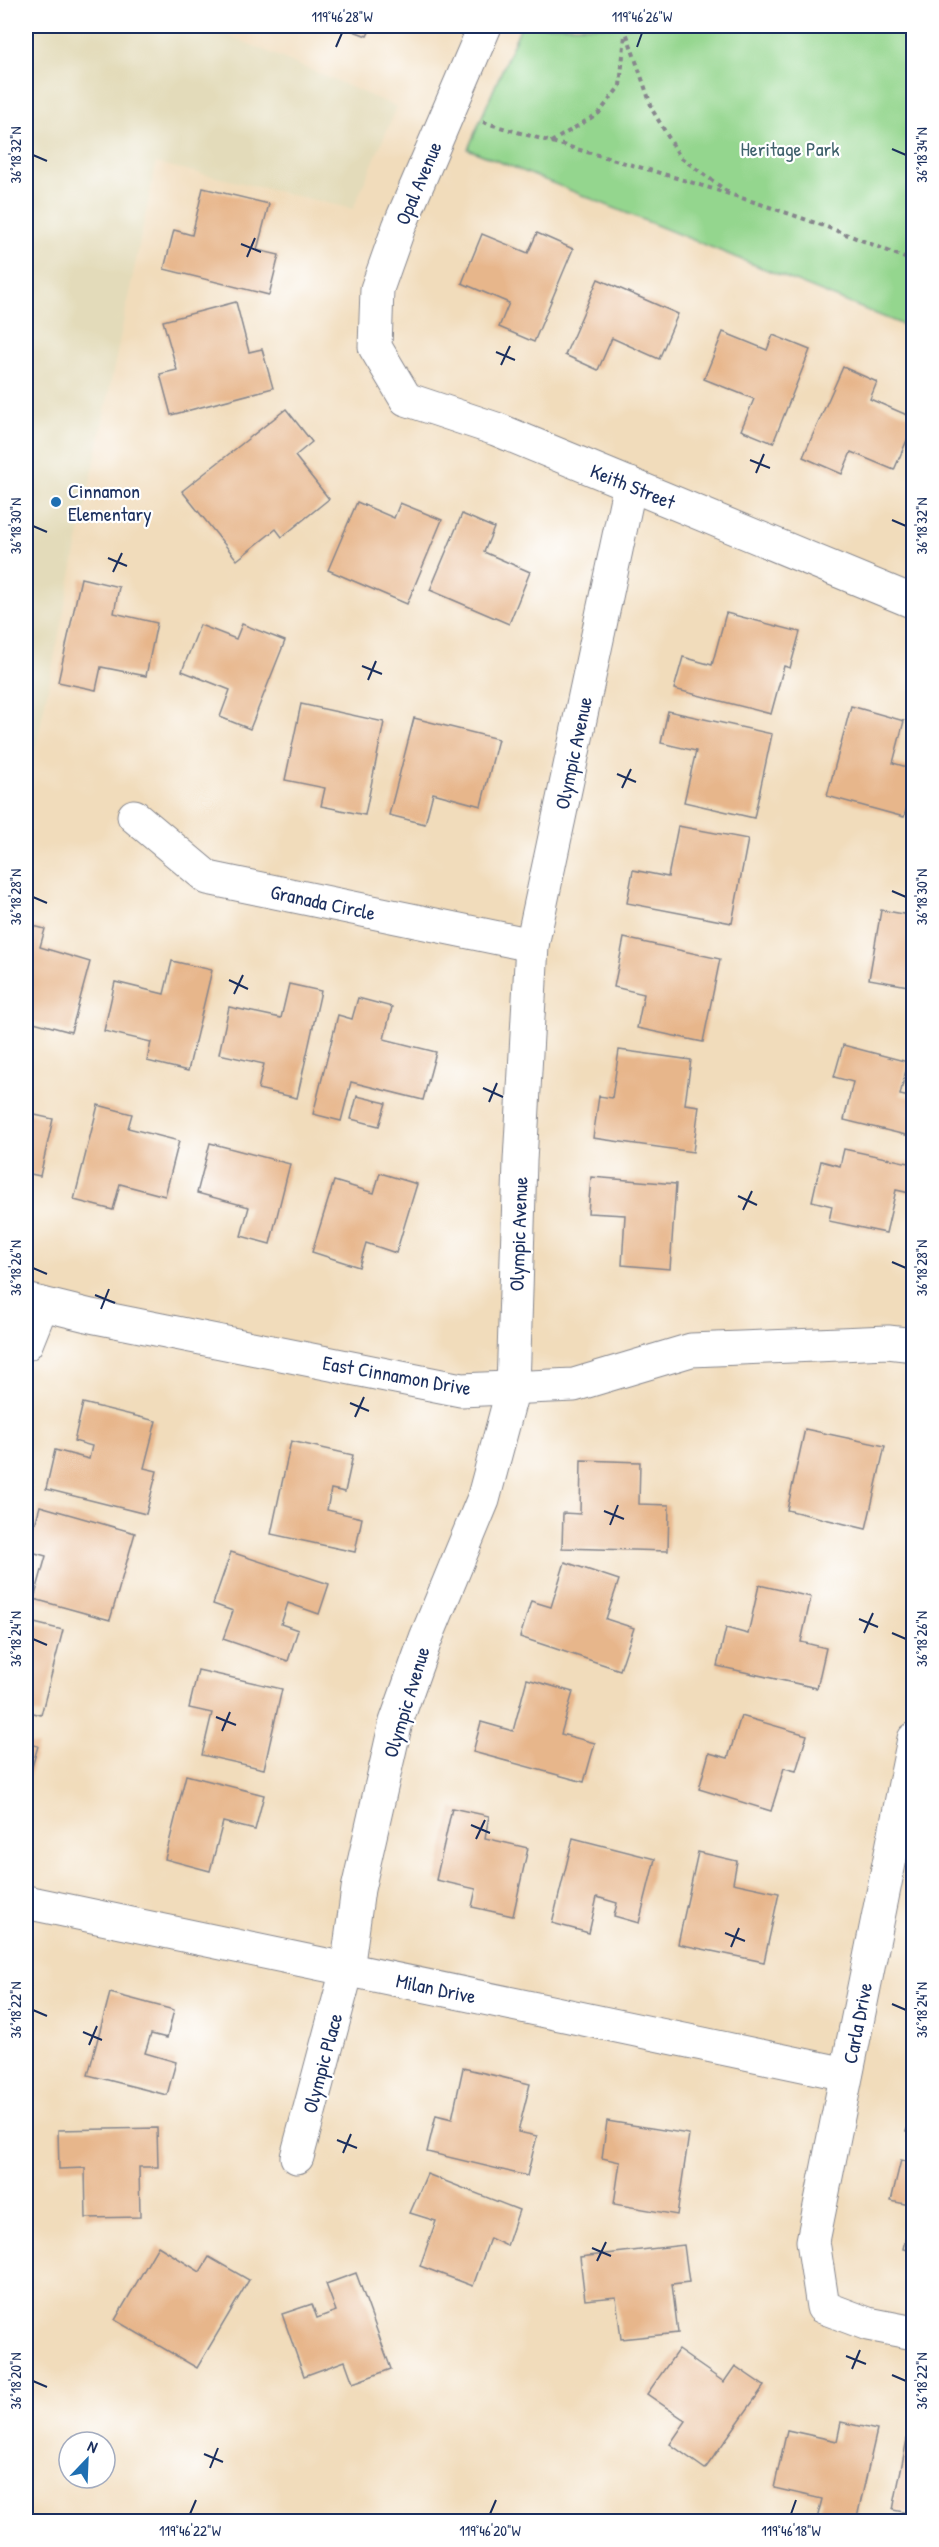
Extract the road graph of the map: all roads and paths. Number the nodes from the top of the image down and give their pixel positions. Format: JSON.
{"nodes":[{"id":1,"x":485,"y":26,"type":"edge"},
{"id":2,"x":624,"y":26,"type":"edge"},
{"id":3,"x":625,"y":31,"type":"junction"},
{"id":4,"x":447,"y":111,"type":"junction"},
{"id":5,"x":551,"y":142,"type":"junction"},
{"id":6,"x":731,"y":194,"type":"junction"},
{"id":7,"x":914,"y":262,"type":"edge"},
{"id":8,"x":375,"y":347,"type":"joint"},
{"id":9,"x":630,"y":484,"type":"junction"},
{"id":10,"x":914,"y":602,"type":"edge"},
{"id":11,"x":134,"y":816,"type":"dead end"},
{"id":12,"x":532,"y":945,"type":"junction"},
{"id":13,"x":34,"y":1302,"type":"edge"},
{"id":14,"x":26,"y":1344,"type":"edge"},
{"id":15,"x":914,"y":1345,"type":"edge"},
{"id":16,"x":513,"y":1388,"type":"junction"},
{"id":17,"x":914,"y":1739,"type":"edge"},
{"id":18,"x":26,"y":1902,"type":"edge"},
{"id":19,"x":347,"y":1970,"type":"junction"},
{"id":20,"x":846,"y":2074,"type":"junction"},
{"id":21,"x":297,"y":2157,"type":"dead end"},
{"id":22,"x":914,"y":2333,"type":"edge"}],
"edges":[{"from":1,"to":4,"type":"street","name":"Opal Avenue"},
{"from":2,"to":3,"type":"path"},
{"from":3,"to":5,"type":"path"},
{"from":3,"to":6,"type":"path"},
{"from":4,"to":5,"type":"path"},
{"from":4,"to":8,"type":"street","name":"Opal Avenue"},
{"from":5,"to":6,"type":"path"},
{"from":6,"to":7,"type":"path"},
{"from":8,"to":9,"type":"street","name":"Keith Street"},
{"from":9,"to":10,"type":"street","name":"Keith Street"},
{"from":9,"to":12,"type":"street","name":"Olympic Avenue"},
{"from":11,"to":12,"type":"street","name":"Granada Circle"},
{"from":12,"to":16,"type":"street","name":"Olympic Avenue"},
{"from":13,"to":14,"type":"street"},
{"from":13,"to":16,"type":"street","name":"East Cinnamon Drive"},
{"from":15,"to":16,"type":"street","name":"East Cinnamon Drive"},
{"from":16,"to":19,"type":"street","name":"Olympic Avenue"},
{"from":17,"to":20,"type":"street","name":"Carla Drive"},
{"from":18,"to":19,"type":"street","name":"Milan Drive"},
{"from":19,"to":20,"type":"street","name":"Milan Drive"},
{"from":19,"to":21,"type":"street","name":"Olympic Place"},
{"from":20,"to":22,"type":"street","name":"Carla Drive"}]}
